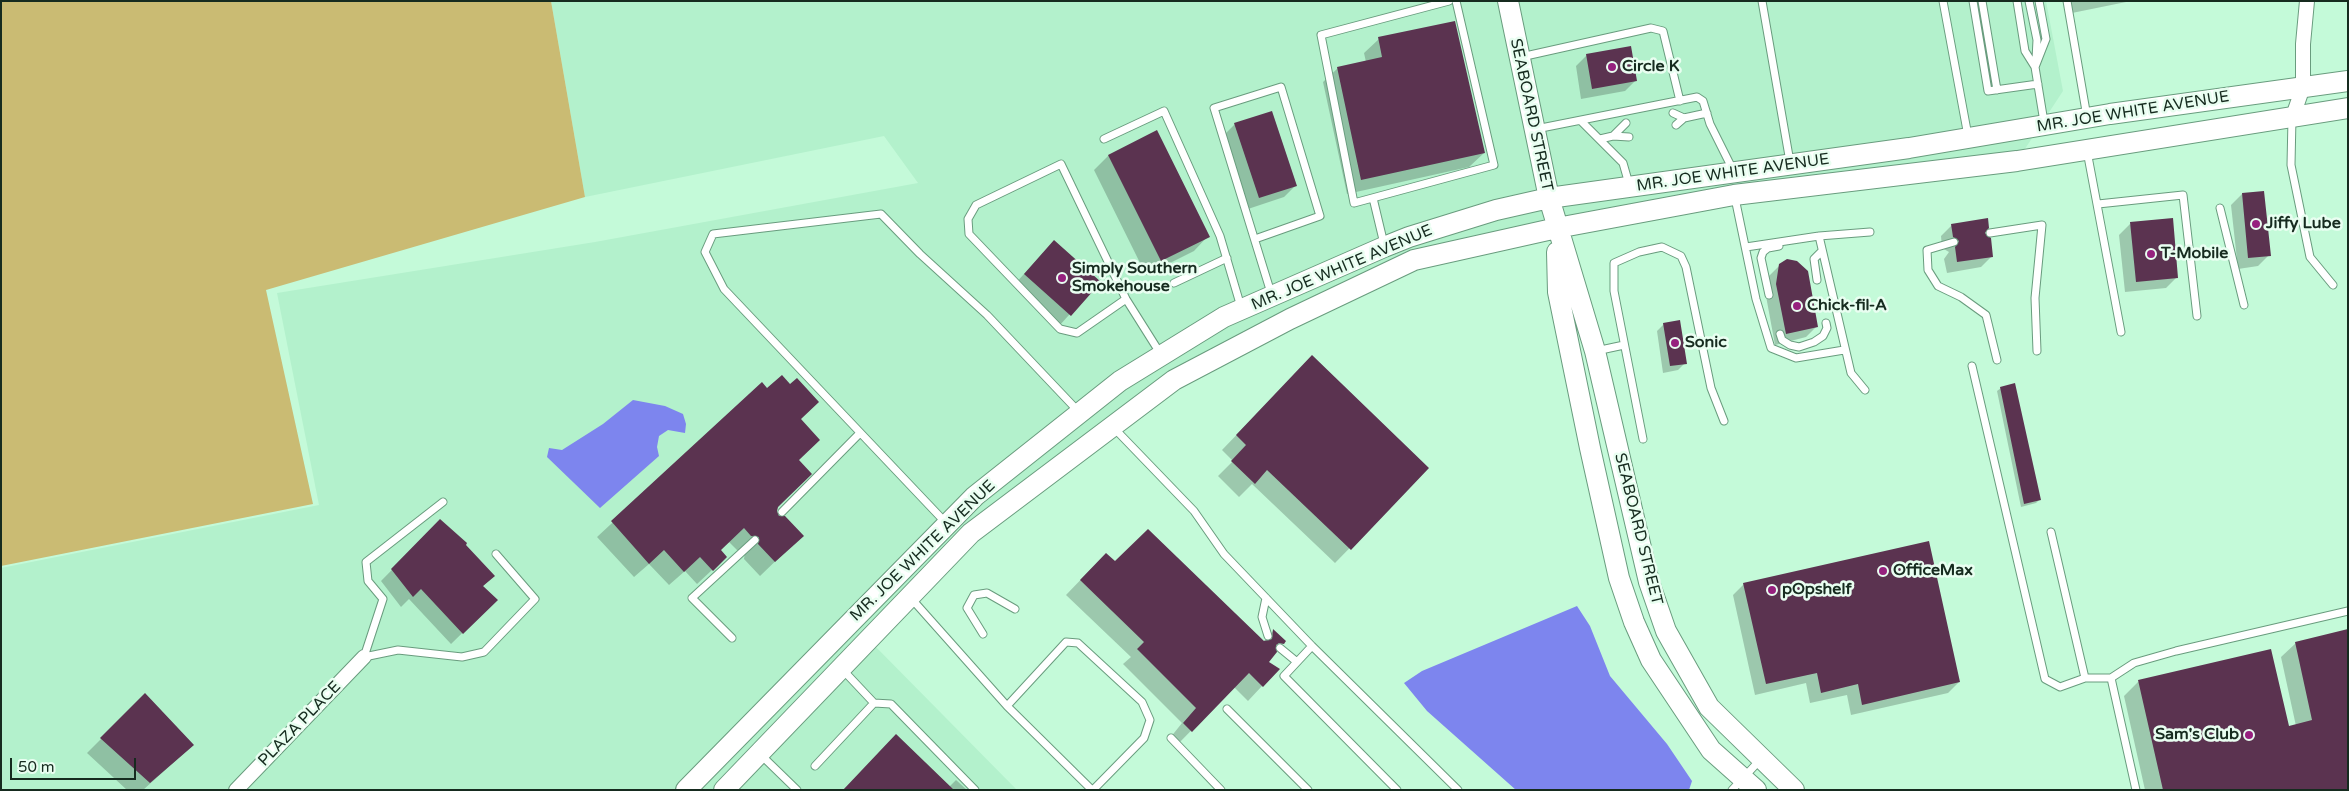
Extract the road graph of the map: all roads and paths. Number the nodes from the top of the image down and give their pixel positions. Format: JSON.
{"nodes":[{"id":1,"x":1449,"y":1,"type":"edge"},
{"id":2,"x":1456,"y":1,"type":"edge"},
{"id":3,"x":1508,"y":1,"type":"edge"},
{"id":4,"x":1762,"y":1,"type":"edge"},
{"id":5,"x":1943,"y":1,"type":"edge"},
{"id":6,"x":1973,"y":1,"type":"edge"},
{"id":7,"x":1982,"y":1,"type":"edge"},
{"id":8,"x":2017,"y":1,"type":"edge"},
{"id":9,"x":2029,"y":1,"type":"edge"},
{"id":10,"x":2039,"y":1,"type":"edge"},
{"id":11,"x":2066,"y":1,"type":"edge"},
{"id":12,"x":2307,"y":1,"type":"edge"},
{"id":13,"x":1519,"y":57,"type":"junction"},
{"id":14,"x":2035,"y":67,"type":"junction"},
{"id":15,"x":2348,"y":81,"type":"edge"},
{"id":16,"x":2038,"y":84,"type":"junction"},
{"id":17,"x":2303,"y":87,"type":"junction"},
{"id":18,"x":1997,"y":90,"type":"junction"},
{"id":19,"x":1680,"y":101,"type":"junction"},
{"id":20,"x":2348,"y":108,"type":"edge"},
{"id":21,"x":1673,"y":113,"type":"dead end"},
{"id":22,"x":1707,"y":113,"type":"junction"},
{"id":23,"x":2292,"y":116,"type":"junction"},
{"id":24,"x":1684,"y":118,"type":"junction"},
{"id":25,"x":2087,"y":118,"type":"junction"},
{"id":26,"x":1581,"y":121,"type":"junction"},
{"id":27,"x":1626,"y":123,"type":"dead end"},
{"id":28,"x":1676,"y":125,"type":"dead end"},
{"id":29,"x":2044,"y":125,"type":"junction"},
{"id":30,"x":1534,"y":130,"type":"junction"},
{"id":31,"x":1613,"y":136,"type":"junction"},
{"id":32,"x":1629,"y":137,"type":"dead end"},
{"id":33,"x":1968,"y":138,"type":"junction"},
{"id":34,"x":1104,"y":139,"type":"dead end"},
{"id":35,"x":1600,"y":139,"type":"junction"},
{"id":36,"x":2087,"y":150,"type":"junction"},
{"id":37,"x":1791,"y":165,"type":"junction"},
{"id":38,"x":1734,"y":173,"type":"junction"},
{"id":39,"x":1630,"y":187,"type":"junction"},
{"id":40,"x":1734,"y":195,"type":"junction"},
{"id":41,"x":1373,"y":198,"type":"junction"},
{"id":42,"x":1548,"y":198,"type":"junction"},
{"id":43,"x":2098,"y":204,"type":"junction"},
{"id":44,"x":2220,"y":208,"type":"dead end"},
{"id":45,"x":1557,"y":228,"type":"junction"},
{"id":46,"x":1870,"y":232,"type":"dead end"},
{"id":47,"x":1990,"y":233,"type":"dead end"},
{"id":48,"x":1818,"y":236,"type":"junction"},
{"id":49,"x":1255,"y":239,"type":"junction"},
{"id":50,"x":1798,"y":239,"type":"junction"},
{"id":51,"x":1954,"y":242,"type":"dead end"},
{"id":52,"x":1384,"y":247,"type":"junction"},
{"id":53,"x":1746,"y":247,"type":"junction"},
{"id":54,"x":1822,"y":251,"type":"junction"},
{"id":55,"x":1227,"y":258,"type":"junction"},
{"id":56,"x":1817,"y":280,"type":"dead end"},
{"id":57,"x":1174,"y":283,"type":"dead end"},
{"id":58,"x":2333,"y":286,"type":"dead end"},
{"id":59,"x":1769,"y":295,"type":"dead end"},
{"id":60,"x":1272,"y":296,"type":"junction"},
{"id":61,"x":1126,"y":299,"type":"junction"},
{"id":62,"x":2244,"y":305,"type":"dead end"},
{"id":63,"x":1242,"y":310,"type":"junction"},
{"id":64,"x":2197,"y":316,"type":"dead end"},
{"id":65,"x":1826,"y":323,"type":"dead end"},
{"id":66,"x":2121,"y":332,"type":"dead end"},
{"id":67,"x":1780,"y":334,"type":"dead end"},
{"id":68,"x":1624,"y":345,"type":"junction"},
{"id":69,"x":1844,"y":350,"type":"junction"},
{"id":70,"x":2037,"y":351,"type":"dead end"},
{"id":71,"x":1595,"y":352,"type":"junction"},
{"id":72,"x":1162,"y":356,"type":"junction"},
{"id":73,"x":1997,"y":360,"type":"dead end"},
{"id":74,"x":1972,"y":366,"type":"dead end"},
{"id":75,"x":1865,"y":390,"type":"dead end"},
{"id":76,"x":1080,"y":413,"type":"junction"},
{"id":77,"x":1724,"y":421,"type":"dead end"},
{"id":78,"x":1112,"y":427,"type":"junction"},
{"id":79,"x":860,"y":433,"type":"junction"},
{"id":80,"x":1643,"y":439,"type":"dead end"},
{"id":81,"x":443,"y":502,"type":"dead end"},
{"id":82,"x":782,"y":512,"type":"dead end"},
{"id":83,"x":947,"y":524,"type":"junction"},
{"id":84,"x":2051,"y":532,"type":"dead end"},
{"id":85,"x":755,"y":540,"type":"dead end"},
{"id":86,"x":496,"y":554,"type":"dead end"},
{"id":87,"x":910,"y":597,"type":"junction"},
{"id":88,"x":1266,"y":598,"type":"junction"},
{"id":89,"x":1015,"y":609,"type":"dead end"},
{"id":90,"x":2348,"y":611,"type":"edge"},
{"id":91,"x":983,"y":634,"type":"dead end"},
{"id":92,"x":1268,"y":636,"type":"dead end"},
{"id":93,"x":732,"y":638,"type":"dead end"},
{"id":94,"x":1312,"y":646,"type":"junction"},
{"id":95,"x":1280,"y":648,"type":"dead end"},
{"id":96,"x":364,"y":657,"type":"junction"},
{"id":97,"x":1297,"y":662,"type":"junction"},
{"id":98,"x":842,"y":668,"type":"junction"},
{"id":99,"x":2085,"y":678,"type":"junction"},
{"id":100,"x":2111,"y":678,"type":"junction"},
{"id":101,"x":874,"y":702,"type":"junction"},
{"id":102,"x":1006,"y":706,"type":"junction"},
{"id":103,"x":1227,"y":709,"type":"dead end"},
{"id":104,"x":1171,"y":738,"type":"dead end"},
{"id":105,"x":759,"y":753,"type":"junction"},
{"id":106,"x":1761,"y":759,"type":"junction"},
{"id":107,"x":815,"y":766,"type":"dead end"},
{"id":108,"x":1743,"y":786,"type":"edge"},
{"id":109,"x":236,"y":790,"type":"edge"},
{"id":110,"x":686,"y":790,"type":"edge"},
{"id":111,"x":724,"y":790,"type":"edge"},
{"id":112,"x":797,"y":790,"type":"edge"},
{"id":113,"x":975,"y":790,"type":"edge"},
{"id":114,"x":1093,"y":790,"type":"edge"},
{"id":115,"x":1222,"y":790,"type":"edge"},
{"id":116,"x":1308,"y":790,"type":"edge"},
{"id":117,"x":1397,"y":790,"type":"edge"},
{"id":118,"x":1458,"y":790,"type":"edge"},
{"id":119,"x":1794,"y":790,"type":"edge"},
{"id":120,"x":2136,"y":790,"type":"edge"}],
"edges":[{"from":1,"to":41,"type":"lane"},
{"from":2,"to":41,"type":"lane"},
{"from":3,"to":13,"type":"main road","name":"SEABOARD STREET"},
{"from":4,"to":37,"type":"lane"},
{"from":5,"to":33,"type":"lane"},
{"from":6,"to":18,"type":"lane"},
{"from":7,"to":18,"type":"lane"},
{"from":8,"to":14,"type":"lane"},
{"from":9,"to":14,"type":"lane"},
{"from":10,"to":14,"type":"lane"},
{"from":11,"to":25,"type":"lane"},
{"from":12,"to":17,"type":"street"},
{"from":13,"to":19,"type":"lane"},
{"from":13,"to":30,"type":"main road","name":"SEABOARD STREET"},
{"from":14,"to":16,"type":"lane"},
{"from":15,"to":17,"type":"main road","name":"MR. JOE WHITE AVENUE"},
{"from":16,"to":18,"type":"lane"},
{"from":16,"to":29,"type":"lane"},
{"from":17,"to":23,"type":"street"},
{"from":17,"to":25,"type":"main road","name":"MR. JOE WHITE AVENUE"},
{"from":19,"to":22,"type":"lane"},
{"from":19,"to":26,"type":"lane"},
{"from":20,"to":23,"type":"main road","name":"MR. JOE WHITE AVENUE"},
{"from":21,"to":24,"type":"lane"},
{"from":22,"to":24,"type":"lane"},
{"from":22,"to":38,"type":"lane"},
{"from":23,"to":36,"type":"main road","name":"MR. JOE WHITE AVENUE"},
{"from":23,"to":58,"type":"lane"},
{"from":24,"to":28,"type":"lane"},
{"from":25,"to":29,"type":"main road","name":"MR. JOE WHITE AVENUE"},
{"from":26,"to":30,"type":"lane"},
{"from":26,"to":35,"type":"lane"},
{"from":27,"to":31,"type":"lane"},
{"from":29,"to":33,"type":"main road","name":"MR. JOE WHITE AVENUE"},
{"from":30,"to":42,"type":"main road","name":"SEABOARD STREET"},
{"from":31,"to":32,"type":"lane"},
{"from":31,"to":35,"type":"lane"},
{"from":33,"to":37,"type":"main road","name":"MR. JOE WHITE AVENUE"},
{"from":34,"to":55,"type":"lane"},
{"from":35,"to":39,"type":"lane"},
{"from":36,"to":40,"type":"main road","name":"MR. JOE WHITE AVENUE"},
{"from":36,"to":43,"type":"lane"},
{"from":37,"to":38,"type":"main road","name":"MR. JOE WHITE AVENUE"},
{"from":38,"to":39,"type":"main road","name":"MR. JOE WHITE AVENUE"},
{"from":39,"to":42,"type":"main road","name":"MR. JOE WHITE AVENUE"},
{"from":40,"to":45,"type":"main road","name":"MR. JOE WHITE AVENUE"},
{"from":40,"to":53,"type":"lane"},
{"from":41,"to":52,"type":"lane"},
{"from":42,"to":45,"type":"main road","name":"SEABOARD STREET"},
{"from":42,"to":52,"type":"main road","name":"MR. JOE WHITE AVENUE"},
{"from":43,"to":64,"type":"lane"},
{"from":43,"to":66,"type":"lane"},
{"from":44,"to":62,"type":"lane"},
{"from":45,"to":71,"type":"main road","name":"SEABOARD STREET"},
{"from":45,"to":78,"type":"main road","name":"MR. JOE WHITE AVENUE"},
{"from":45,"to":108,"type":"main road","name":"SEABOARD STREET"},
{"from":46,"to":48,"type":"lane"},
{"from":47,"to":70,"type":"lane"},
{"from":48,"to":50,"type":"lane"},
{"from":48,"to":54,"type":"lane"},
{"from":49,"to":49,"type":"lane"},
{"from":49,"to":60,"type":"lane"},
{"from":50,"to":53,"type":"lane"},
{"from":50,"to":59,"type":"lane"},
{"from":51,"to":73,"type":"lane"},
{"from":52,"to":60,"type":"main road","name":"MR. JOE WHITE AVENUE"},
{"from":53,"to":69,"type":"lane"},
{"from":54,"to":56,"type":"lane"},
{"from":54,"to":69,"type":"lane"},
{"from":55,"to":57,"type":"lane"},
{"from":55,"to":63,"type":"lane"},
{"from":60,"to":63,"type":"main road","name":"MR. JOE WHITE AVENUE"},
{"from":61,"to":61,"type":"lane"},
{"from":61,"to":72,"type":"lane"},
{"from":63,"to":72,"type":"main road","name":"MR. JOE WHITE AVENUE"},
{"from":65,"to":67,"type":"lane"},
{"from":68,"to":71,"type":"lane"},
{"from":68,"to":77,"type":"lane"},
{"from":68,"to":80,"type":"lane"},
{"from":69,"to":75,"type":"lane"},
{"from":71,"to":106,"type":"main road","name":"SEABOARD STREET"},
{"from":72,"to":76,"type":"main road","name":"MR. JOE WHITE AVENUE"},
{"from":74,"to":99,"type":"lane"},
{"from":76,"to":79,"type":"lane"},
{"from":76,"to":83,"type":"main road","name":"MR. JOE WHITE AVENUE"},
{"from":78,"to":87,"type":"main road","name":"MR. JOE WHITE AVENUE"},
{"from":78,"to":88,"type":"lane"},
{"from":79,"to":82,"type":"lane"},
{"from":79,"to":83,"type":"lane"},
{"from":81,"to":96,"type":"lane"},
{"from":83,"to":110,"type":"main road","name":"MR. JOE WHITE AVENUE"},
{"from":84,"to":99,"type":"lane"},
{"from":85,"to":93,"type":"lane"},
{"from":86,"to":96,"type":"lane"},
{"from":87,"to":98,"type":"main road","name":"MR. JOE WHITE AVENUE"},
{"from":87,"to":102,"type":"lane"},
{"from":88,"to":92,"type":"lane"},
{"from":88,"to":94,"type":"lane"},
{"from":89,"to":91,"type":"lane"},
{"from":90,"to":100,"type":"lane"},
{"from":94,"to":97,"type":"lane"},
{"from":94,"to":118,"type":"lane"},
{"from":95,"to":97,"type":"lane"},
{"from":96,"to":109,"type":"street","name":"PLAZA PLACE"},
{"from":97,"to":117,"type":"lane"},
{"from":98,"to":101,"type":"lane"},
{"from":98,"to":105,"type":"main road","name":"MR. JOE WHITE AVENUE"},
{"from":99,"to":100,"type":"lane"},
{"from":100,"to":120,"type":"lane"},
{"from":101,"to":107,"type":"lane"},
{"from":101,"to":113,"type":"lane"},
{"from":102,"to":114,"type":"lane"},
{"from":102,"to":114,"type":"lane"},
{"from":103,"to":116,"type":"lane"},
{"from":104,"to":115,"type":"lane"},
{"from":105,"to":111,"type":"main road","name":"MR. JOE WHITE AVENUE"},
{"from":105,"to":112,"type":"lane"},
{"from":106,"to":108,"type":"lane"},
{"from":106,"to":119,"type":"main road","name":"SEABOARD STREET"}]}
